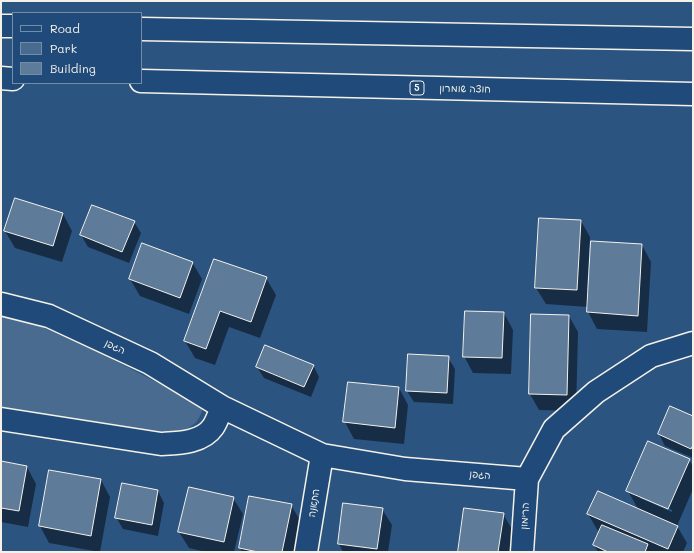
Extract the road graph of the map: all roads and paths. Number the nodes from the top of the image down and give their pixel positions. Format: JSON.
{"nodes":[{"id":1,"x":1,"y":26,"type":"edge"},
{"id":2,"x":12,"y":26,"type":"edge"},
{"id":3,"x":142,"y":29,"type":"edge"},
{"id":4,"x":691,"y":39,"type":"edge"},
{"id":5,"x":1,"y":78,"type":"edge"},
{"id":6,"x":12,"y":79,"type":"edge"},
{"id":7,"x":142,"y":81,"type":"edge"},
{"id":8,"x":693,"y":94,"type":"edge"},
{"id":9,"x":1,"y":304,"type":"edge"},
{"id":10,"x":693,"y":343,"type":"edge"},
{"id":11,"x":222,"y":407,"type":"junction"},
{"id":12,"x":1,"y":419,"type":"edge"},
{"id":13,"x":322,"y":455,"type":"junction"},
{"id":14,"x":527,"y":479,"type":"junction"},
{"id":15,"x":306,"y":552,"type":"edge"},
{"id":16,"x":522,"y":552,"type":"edge"}],
"edges":[{"from":1,"to":2,"type":"main road"},
{"from":3,"to":4,"type":"main road"},
{"from":5,"to":6,"type":"main road"},
{"from":7,"to":8,"type":"main road","name":"חוצה שומרון","number":"5"},
{"from":9,"to":11,"type":"main road","name":"הגפן"},
{"from":10,"to":14,"type":"main road"},
{"from":11,"to":12,"type":"main road"},
{"from":11,"to":13,"type":"main road","name":"הגפן"},
{"from":13,"to":14,"type":"main road","name":"הגפן"},
{"from":13,"to":15,"type":"main road","name":"התאנה"},
{"from":14,"to":16,"type":"main road","name":"הרימון"}]}
